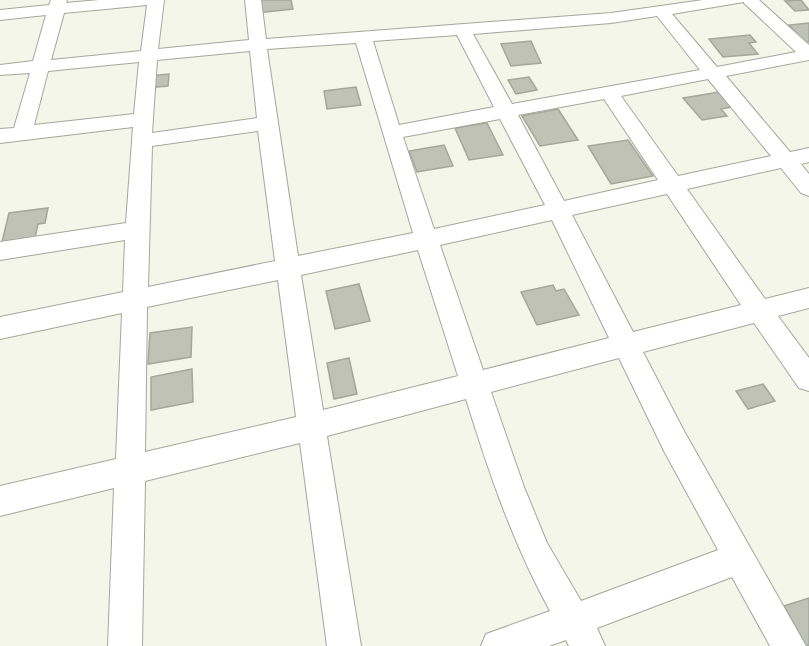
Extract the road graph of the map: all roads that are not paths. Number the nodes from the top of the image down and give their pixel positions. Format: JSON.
{"nodes":[{"id":1,"x":147,"y":0,"type":"edge"},
{"id":2,"x":156,"y":0,"type":"edge"},
{"id":3,"x":253,"y":0,"type":"edge"},
{"id":4,"x":616,"y":0,"type":"edge"},
{"id":5,"x":737,"y":0,"type":"edge"},
{"id":6,"x":750,"y":0,"type":"edge"},
{"id":7,"x":710,"y":1,"type":"edge"},
{"id":8,"x":58,"y":4,"type":"edge"},
{"id":9,"x":661,"y":11,"type":"junction"},
{"id":10,"x":0,"y":15,"type":"edge"},
{"id":11,"x":636,"y":15,"type":"junction"},
{"id":12,"x":462,"y":28,"type":"junction"},
{"id":13,"x":363,"y":36,"type":"junction"},
{"id":14,"x":256,"y":45,"type":"junction"},
{"id":15,"x":149,"y":54,"type":"junction"},
{"id":16,"x":809,"y":55,"type":"edge"},
{"id":17,"x":41,"y":65,"type":"junction"},
{"id":18,"x":0,"y":70,"type":"edge"},
{"id":19,"x":714,"y":73,"type":"junction"},
{"id":20,"x":609,"y":92,"type":"junction"},
{"id":21,"x":506,"y":111,"type":"junction"},
{"id":22,"x":267,"y":123,"type":"junction"},
{"id":23,"x":143,"y":130,"type":"junction"},
{"id":24,"x":22,"y":133,"type":"junction"},
{"id":25,"x":391,"y":133,"type":"junction"},
{"id":26,"x":0,"y":136,"type":"edge"},
{"id":27,"x":809,"y":155,"type":"edge"},
{"id":28,"x":785,"y":161,"type":"junction"},
{"id":29,"x":674,"y":186,"type":"junction"},
{"id":30,"x":809,"y":188,"type":"edge"},
{"id":31,"x":559,"y":211,"type":"junction"},
{"id":32,"x":137,"y":230,"type":"junction"},
{"id":33,"x":427,"y":239,"type":"junction"},
{"id":34,"x":0,"y":251,"type":"edge"},
{"id":35,"x":288,"y":268,"type":"junction"},
{"id":36,"x":809,"y":298,"type":"edge"},
{"id":37,"x":135,"y":301,"type":"junction"},
{"id":38,"x":759,"y":312,"type":"junction"},
{"id":39,"x":0,"y":328,"type":"edge"},
{"id":40,"x":626,"y":347,"type":"junction"},
{"id":41,"x":809,"y":379,"type":"edge"},
{"id":42,"x":475,"y":384,"type":"junction"},
{"id":43,"x":314,"y":426,"type":"junction"},
{"id":44,"x":129,"y":470,"type":"junction"},
{"id":45,"x":0,"y":501,"type":"edge"},
{"id":46,"x":740,"y":558,"type":"junction"},
{"id":47,"x":581,"y":633,"type":"edge"},
{"id":48,"x":125,"y":646,"type":"edge"},
{"id":49,"x":344,"y":646,"type":"edge"},
{"id":50,"x":498,"y":646,"type":"edge"},
{"id":51,"x":789,"y":646,"type":"edge"}],
"edges":[{"from":1,"to":8,"type":"street"},
{"from":2,"to":15,"type":"street"},
{"from":3,"to":14,"type":"street"},
{"from":4,"to":11,"type":"street"},
{"from":5,"to":7,"type":"street"},
{"from":6,"to":16,"type":"street"},
{"from":7,"to":9,"type":"street"},
{"from":8,"to":10,"type":"street"},
{"from":8,"to":17,"type":"street"},
{"from":9,"to":11,"type":"street"},
{"from":9,"to":19,"type":"street"},
{"from":11,"to":12,"type":"street"},
{"from":12,"to":13,"type":"street"},
{"from":12,"to":21,"type":"street"},
{"from":13,"to":14,"type":"street"},
{"from":13,"to":25,"type":"street"},
{"from":14,"to":15,"type":"street"},
{"from":14,"to":22,"type":"street"},
{"from":15,"to":17,"type":"street"},
{"from":15,"to":23,"type":"street"},
{"from":16,"to":19,"type":"street"},
{"from":17,"to":18,"type":"street"},
{"from":17,"to":24,"type":"street"},
{"from":19,"to":20,"type":"street"},
{"from":19,"to":28,"type":"street"},
{"from":20,"to":21,"type":"street"},
{"from":20,"to":29,"type":"street"},
{"from":21,"to":25,"type":"street"},
{"from":21,"to":31,"type":"street"},
{"from":22,"to":23,"type":"street"},
{"from":22,"to":35,"type":"street"},
{"from":23,"to":24,"type":"street"},
{"from":23,"to":32,"type":"street"},
{"from":24,"to":26,"type":"street"},
{"from":25,"to":33,"type":"street"},
{"from":27,"to":28,"type":"street"},
{"from":28,"to":29,"type":"street"},
{"from":28,"to":30,"type":"street"},
{"from":29,"to":31,"type":"street"},
{"from":29,"to":38,"type":"street"},
{"from":31,"to":33,"type":"street"},
{"from":31,"to":40,"type":"street"},
{"from":32,"to":34,"type":"street"},
{"from":32,"to":37,"type":"street"},
{"from":33,"to":35,"type":"street"},
{"from":33,"to":42,"type":"street"},
{"from":35,"to":37,"type":"street"},
{"from":35,"to":43,"type":"street"},
{"from":36,"to":38,"type":"street"},
{"from":37,"to":39,"type":"street"},
{"from":37,"to":44,"type":"street"},
{"from":38,"to":40,"type":"street"},
{"from":38,"to":41,"type":"street"},
{"from":40,"to":42,"type":"street"},
{"from":40,"to":46,"type":"street"},
{"from":42,"to":43,"type":"street"},
{"from":42,"to":47,"type":"street"},
{"from":43,"to":44,"type":"street"},
{"from":43,"to":49,"type":"street"},
{"from":44,"to":45,"type":"street"},
{"from":44,"to":48,"type":"street"},
{"from":46,"to":47,"type":"street"},
{"from":46,"to":51,"type":"street"},
{"from":47,"to":50,"type":"street"}]}
